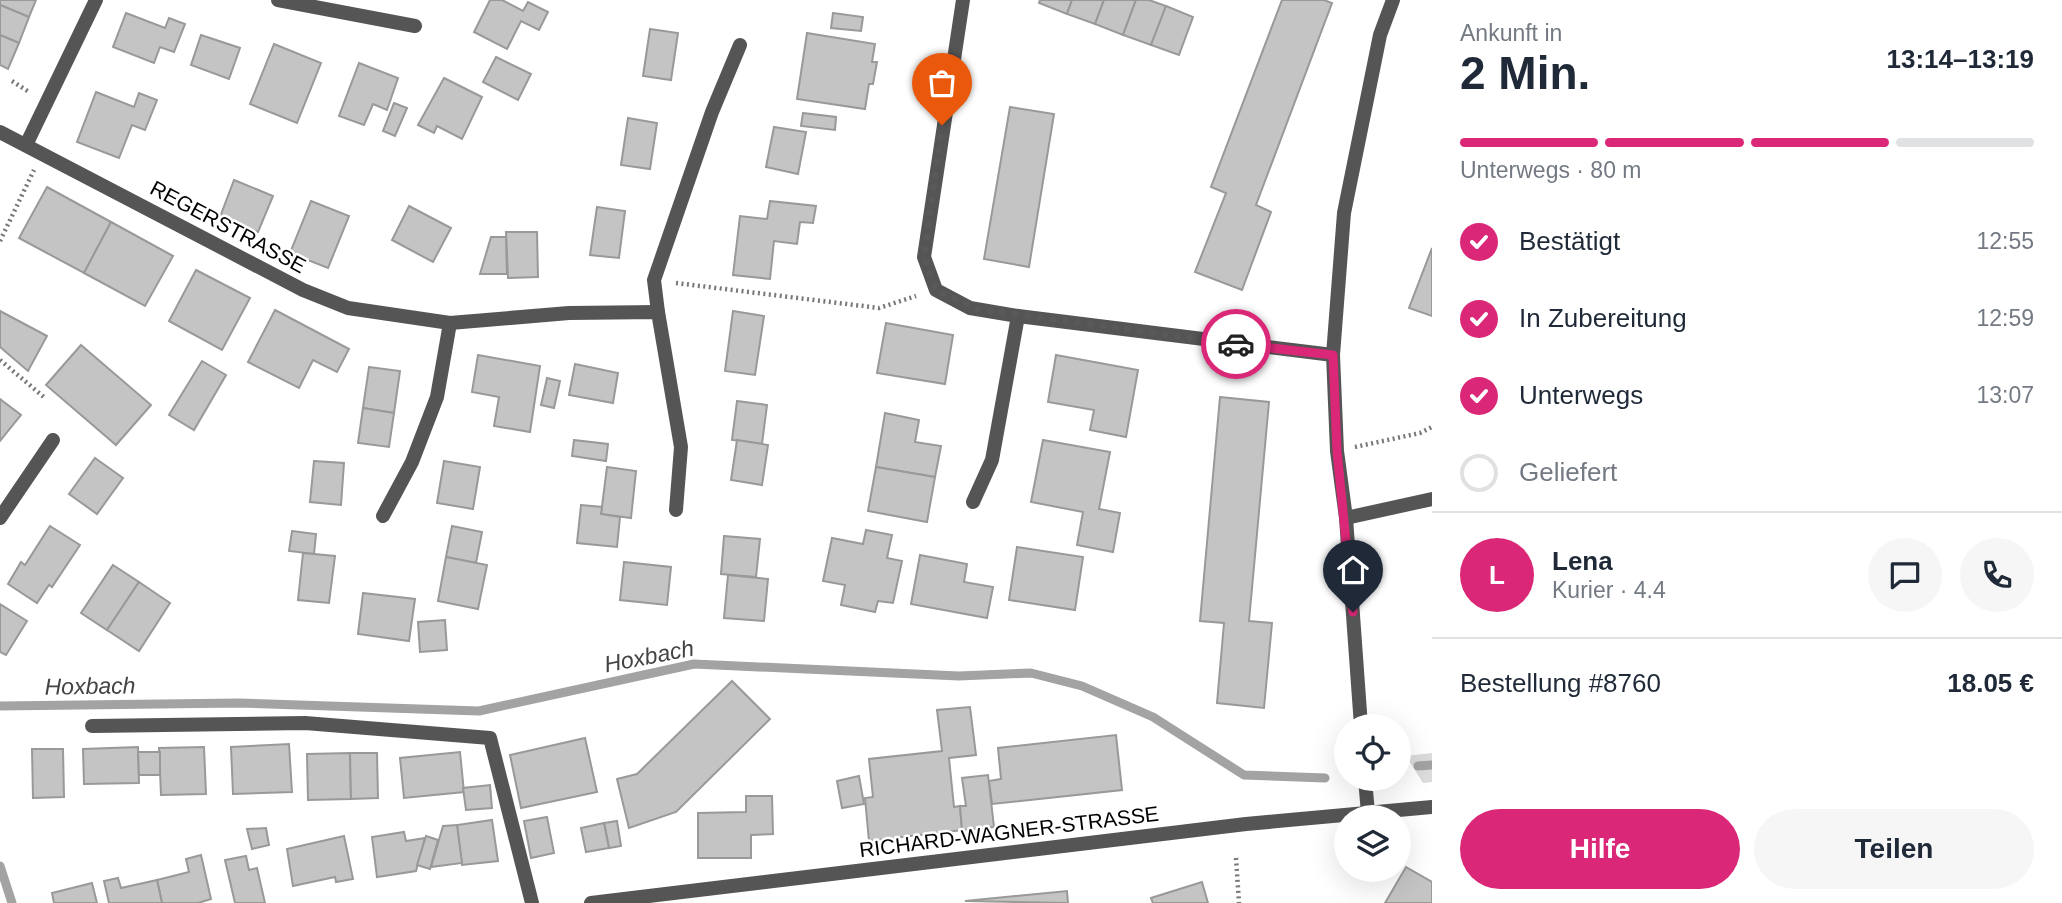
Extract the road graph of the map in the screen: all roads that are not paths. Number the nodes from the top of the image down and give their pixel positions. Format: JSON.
{"nodes":[{"id":1,"x":96,"y":0,"type":"edge"},
{"id":2,"x":278,"y":0,"type":"edge"},
{"id":3,"x":963,"y":0,"type":"edge"},
{"id":4,"x":1394,"y":0,"type":"edge"},
{"id":5,"x":415,"y":26,"type":"dead end"},
{"id":6,"x":740,"y":45,"type":"dead end"},
{"id":7,"x":0,"y":132,"type":"edge"},
{"id":8,"x":26,"y":145,"type":"junction"},
{"id":9,"x":659,"y":312,"type":"junction"},
{"id":10,"x":1018,"y":316,"type":"junction"},
{"id":11,"x":450,"y":323,"type":"junction"},
{"id":12,"x":1333,"y":355,"type":"junction"},
{"id":13,"x":53,"y":440,"type":"dead end"},
{"id":14,"x":1432,"y":499,"type":"edge"},
{"id":15,"x":973,"y":502,"type":"dead end"},
{"id":16,"x":676,"y":510,"type":"dead end"},
{"id":17,"x":383,"y":516,"type":"dead end"},
{"id":18,"x":0,"y":518,"type":"edge"},
{"id":19,"x":1346,"y":518,"type":"junction"},
{"id":20,"x":1360,"y":714,"type":"edge"},
{"id":21,"x":92,"y":726,"type":"dead end"},
{"id":22,"x":1432,"y":807,"type":"edge"},
{"id":23,"x":1411,"y":809,"type":"edge"},
{"id":24,"x":1334,"y":816,"type":"edge"},
{"id":25,"x":704,"y":897,"type":"edge"},
{"id":26,"x":532,"y":903,"type":"edge"},
{"id":27,"x":591,"y":903,"type":"edge"}],
"edges":[{"from":1,"to":8,"type":"street"},
{"from":2,"to":5,"type":"street"},
{"from":3,"to":10,"type":"street"},
{"from":4,"to":12,"type":"street"},
{"from":6,"to":9,"type":"street"},
{"from":7,"to":8,"type":"street","name":"REGERSTRASSE"},
{"from":8,"to":11,"type":"street","name":"REGERSTRASSE"},
{"from":9,"to":11,"type":"street","name":"REGERSTRASSE"},
{"from":9,"to":16,"type":"street"},
{"from":10,"to":12,"type":"street"},
{"from":10,"to":15,"type":"street"},
{"from":11,"to":17,"type":"street"},
{"from":12,"to":19,"type":"street"},
{"from":13,"to":18,"type":"street"},
{"from":14,"to":19,"type":"street"},
{"from":19,"to":20,"type":"street"},
{"from":21,"to":26,"type":"street"},
{"from":22,"to":23,"type":"street","name":"RICHARD-WAGNER-STRASSE"},
{"from":24,"to":25,"type":"street","name":"RICHARD-WAGNER-STRASSE"},
{"from":25,"to":27,"type":"street","name":"RICHARD-WAGNER-STRASSE"}]}
